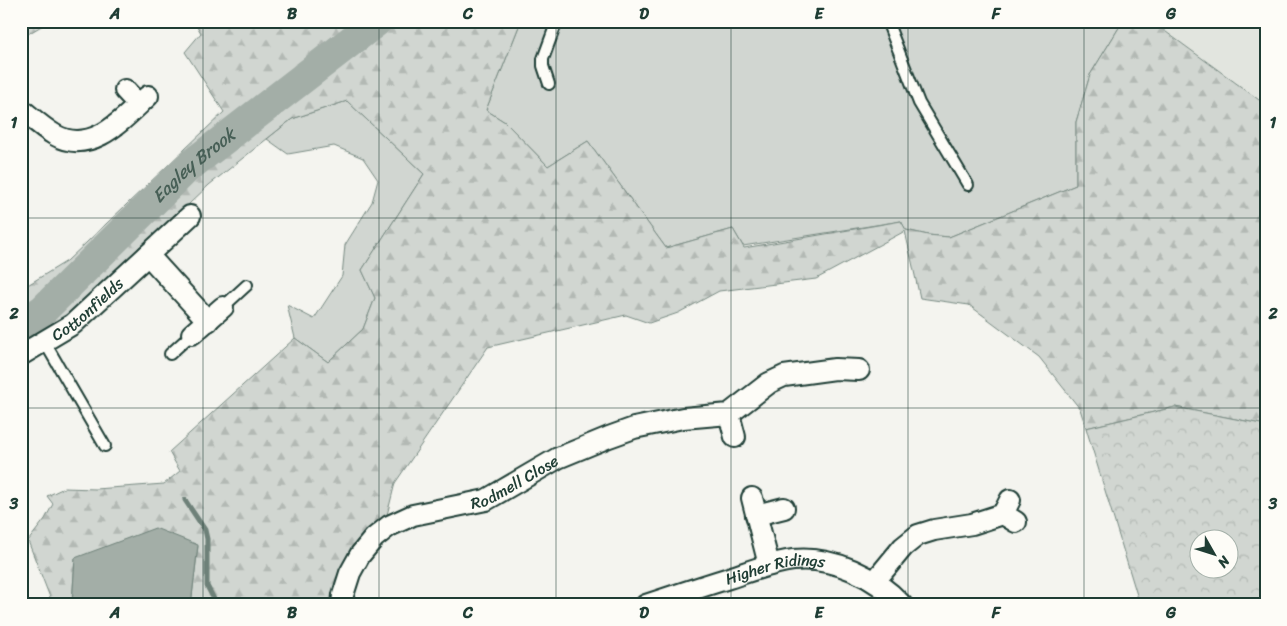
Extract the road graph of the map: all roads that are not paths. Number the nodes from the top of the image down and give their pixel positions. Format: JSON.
{"nodes":[{"id":1,"x":557,"y":21,"type":"edge"},
{"id":2,"x":887,"y":21,"type":"edge"},
{"id":3,"x":549,"y":84,"type":"dead end"},
{"id":4,"x":137,"y":97,"type":"dead end"},
{"id":5,"x":21,"y":109,"type":"edge"},
{"id":6,"x":968,"y":186,"type":"dead end"},
{"id":7,"x":190,"y":216,"type":"dead end"},
{"id":8,"x":148,"y":255,"type":"junction"},
{"id":9,"x":246,"y":285,"type":"dead end"},
{"id":10,"x":223,"y":307,"type":"joint"},
{"id":11,"x":208,"y":321,"type":"junction"},
{"id":12,"x":192,"y":334,"type":"joint"},
{"id":13,"x":44,"y":341,"type":"junction"},
{"id":14,"x":170,"y":354,"type":"dead end"},
{"id":15,"x":21,"y":355,"type":"edge"},
{"id":16,"x":859,"y":370,"type":"dead end"},
{"id":17,"x":729,"y":414,"type":"junction"},
{"id":18,"x":735,"y":437,"type":"dead end"},
{"id":19,"x":104,"y":446,"type":"dead end"},
{"id":20,"x":784,"y":508,"type":"dead end"},
{"id":21,"x":1010,"y":512,"type":"dead end"},
{"id":22,"x":769,"y":565,"type":"junction"},
{"id":23,"x":874,"y":581,"type":"junction"},
{"id":24,"x":342,"y":605,"type":"edge"},
{"id":25,"x":646,"y":605,"type":"edge"},
{"id":26,"x":902,"y":605,"type":"edge"}],
"edges":[{"from":1,"to":3,"type":"lane"},
{"from":2,"to":6,"type":"lane"},
{"from":4,"to":5,"type":"street"},
{"from":7,"to":8,"type":"street","name":"Cottonfields"},
{"from":8,"to":11,"type":"street"},
{"from":8,"to":13,"type":"street","name":"Cottonfields"},
{"from":9,"to":10,"type":"lane"},
{"from":10,"to":11,"type":"street"},
{"from":11,"to":12,"type":"street"},
{"from":12,"to":14,"type":"lane"},
{"from":13,"to":15,"type":"street","name":"Cottonfields"},
{"from":13,"to":19,"type":"lane"},
{"from":16,"to":17,"type":"street"},
{"from":17,"to":18,"type":"street"},
{"from":17,"to":24,"type":"street","name":"Rodmell Close"},
{"from":20,"to":22,"type":"street"},
{"from":21,"to":23,"type":"street"},
{"from":22,"to":23,"type":"street","name":"Higher Ridings"},
{"from":22,"to":25,"type":"street","name":"Higher Ridings"},
{"from":23,"to":26,"type":"street","name":"Higher Ridings"}]}
